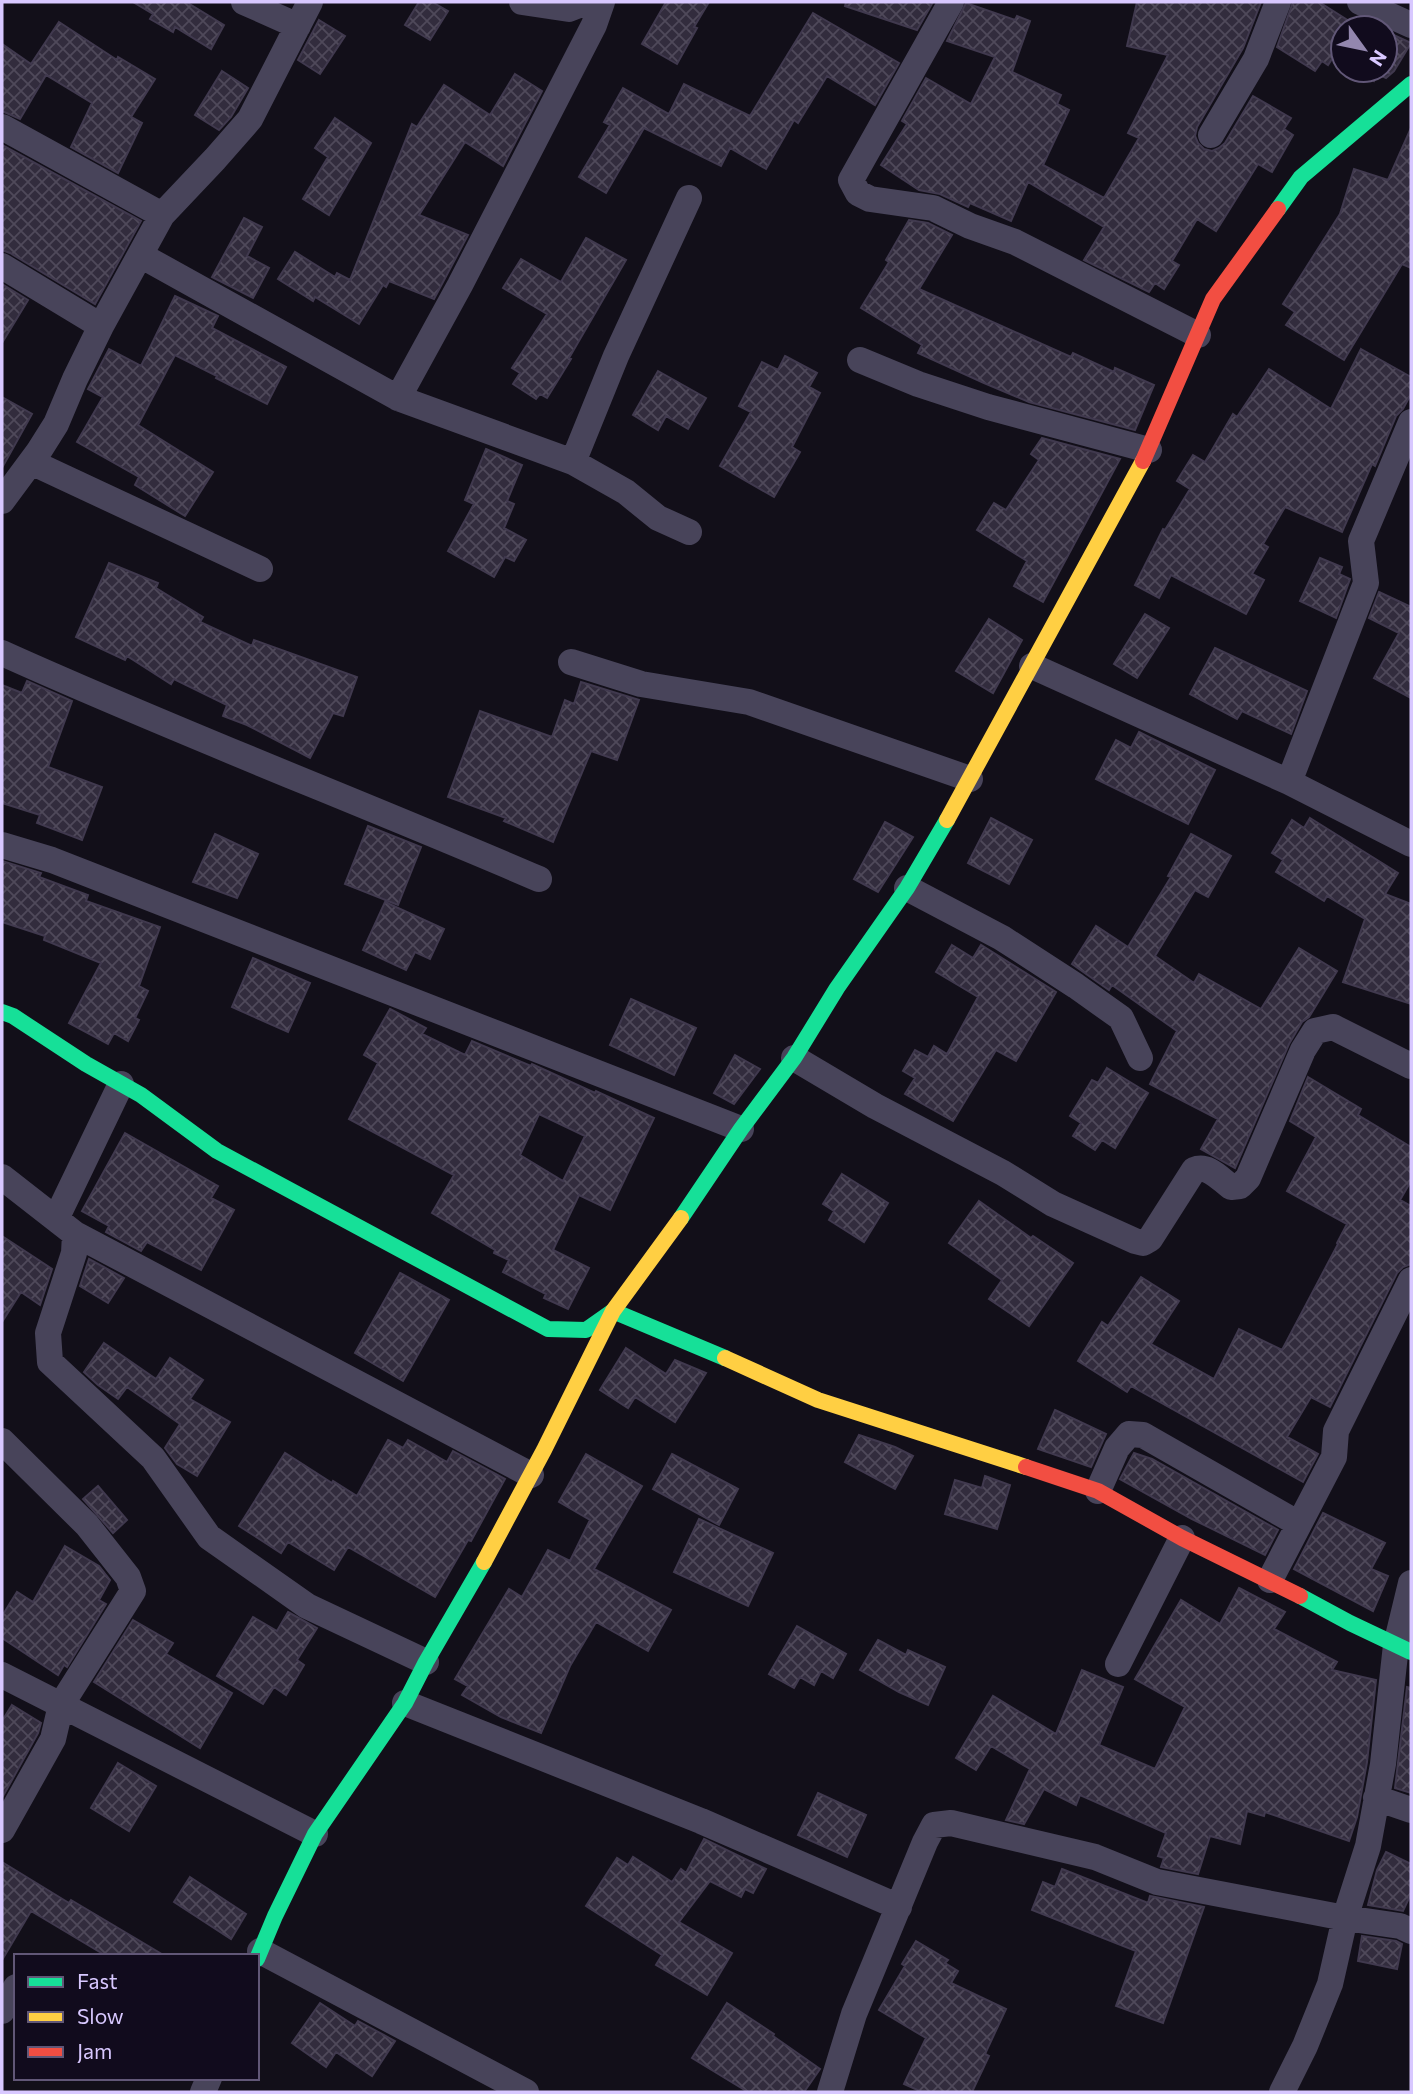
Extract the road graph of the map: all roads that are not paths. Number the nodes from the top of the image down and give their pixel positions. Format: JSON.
{"nodes":[{"id":1,"x":244,"y":2,"type":"edge"},
{"id":2,"x":310,"y":2,"type":"edge"},
{"id":3,"x":522,"y":2,"type":"edge"},
{"id":4,"x":587,"y":2,"type":"edge"},
{"id":5,"x":602,"y":2,"type":"edge"},
{"id":6,"x":951,"y":2,"type":"edge"},
{"id":7,"x":1278,"y":2,"type":"edge"},
{"id":8,"x":1360,"y":2,"type":"edge"},
{"id":9,"x":1411,"y":25,"type":"edge"},
{"id":10,"x":298,"y":26,"type":"junction"},
{"id":11,"x":1411,"y":84,"type":"edge"},
{"id":12,"x":2,"y":127,"type":"edge"},
{"id":13,"x":1211,"y":135,"type":"dead end"},
{"id":14,"x":689,"y":198,"type":"dead end"},
{"id":15,"x":162,"y":215,"type":"junction"},
{"id":16,"x":140,"y":255,"type":"junction"},
{"id":17,"x":2,"y":266,"type":"edge"},
{"id":18,"x":101,"y":327,"type":"junction"},
{"id":19,"x":1198,"y":335,"type":"junction"},
{"id":20,"x":860,"y":360,"type":"dead end"},
{"id":21,"x":398,"y":398,"type":"junction"},
{"id":22,"x":1411,"y":422,"type":"edge"},
{"id":23,"x":1149,"y":450,"type":"junction"},
{"id":24,"x":31,"y":462,"type":"junction"},
{"id":25,"x":573,"y":462,"type":"junction"},
{"id":26,"x":2,"y":501,"type":"edge"},
{"id":27,"x":690,"y":533,"type":"dead end"},
{"id":28,"x":260,"y":569,"type":"dead end"},
{"id":29,"x":2,"y":653,"type":"edge"},
{"id":30,"x":571,"y":662,"type":"dead end"},
{"id":31,"x":1032,"y":666,"type":"junction"},
{"id":32,"x":970,"y":779,"type":"junction"},
{"id":33,"x":1289,"y":782,"type":"junction"},
{"id":34,"x":1411,"y":844,"type":"edge"},
{"id":35,"x":2,"y":845,"type":"edge"},
{"id":36,"x":538,"y":879,"type":"dead end"},
{"id":37,"x":907,"y":888,"type":"junction"},
{"id":38,"x":2,"y":1012,"type":"edge"},
{"id":39,"x":794,"y":1058,"type":"junction"},
{"id":40,"x":1140,"y":1058,"type":"dead end"},
{"id":41,"x":1411,"y":1066,"type":"edge"},
{"id":42,"x":121,"y":1084,"type":"junction"},
{"id":43,"x":741,"y":1129,"type":"junction"},
{"id":44,"x":2,"y":1177,"type":"edge"},
{"id":45,"x":65,"y":1227,"type":"junction"},
{"id":46,"x":1411,"y":1280,"type":"edge"},
{"id":47,"x":612,"y":1311,"type":"junction"},
{"id":48,"x":2,"y":1441,"type":"edge"},
{"id":49,"x":531,"y":1475,"type":"junction"},
{"id":50,"x":1098,"y":1491,"type":"junction"},
{"id":51,"x":1299,"y":1524,"type":"junction"},
{"id":52,"x":1182,"y":1538,"type":"junction"},
{"id":53,"x":1270,"y":1580,"type":"junction"},
{"id":54,"x":1411,"y":1583,"type":"edge"},
{"id":55,"x":1404,"y":1649,"type":"edge"},
{"id":56,"x":426,"y":1662,"type":"junction"},
{"id":57,"x":1118,"y":1664,"type":"dead end"},
{"id":58,"x":2,"y":1675,"type":"edge"},
{"id":59,"x":405,"y":1703,"type":"junction"},
{"id":60,"x":61,"y":1704,"type":"junction"},
{"id":61,"x":1376,"y":1798,"type":"junction"},
{"id":62,"x":1411,"y":1810,"type":"edge"},
{"id":63,"x":2,"y":1830,"type":"edge"},
{"id":64,"x":315,"y":1834,"type":"junction"},
{"id":65,"x":899,"y":1907,"type":"junction"},
{"id":66,"x":1345,"y":1918,"type":"junction"},
{"id":67,"x":1411,"y":1931,"type":"edge"},
{"id":68,"x":259,"y":1955,"type":"edge"},
{"id":69,"x":14,"y":1990,"type":"edge"},
{"id":70,"x":2,"y":2011,"type":"edge"},
{"id":71,"x":526,"y":2092,"type":"edge"},
{"id":72,"x":830,"y":2092,"type":"edge"},
{"id":73,"x":1282,"y":2092,"type":"edge"}],
"edges":[{"from":1,"to":10,"type":"street"},
{"from":2,"to":10,"type":"street"},
{"from":3,"to":4,"type":"street"},
{"from":5,"to":21,"type":"street"},
{"from":6,"to":19,"type":"street"},
{"from":7,"to":13,"type":"street"},
{"from":8,"to":9,"type":"street"},
{"from":10,"to":15,"type":"street"},
{"from":11,"to":19,"type":"street"},
{"from":12,"to":15,"type":"street"},
{"from":14,"to":25,"type":"street"},
{"from":15,"to":16,"type":"street"},
{"from":16,"to":18,"type":"street"},
{"from":16,"to":21,"type":"street"},
{"from":17,"to":18,"type":"street"},
{"from":18,"to":24,"type":"street"},
{"from":19,"to":23,"type":"street"},
{"from":20,"to":23,"type":"street"},
{"from":21,"to":25,"type":"street"},
{"from":22,"to":33,"type":"street"},
{"from":23,"to":31,"type":"street"},
{"from":24,"to":26,"type":"street"},
{"from":24,"to":28,"type":"street"},
{"from":25,"to":27,"type":"street"},
{"from":29,"to":36,"type":"street"},
{"from":30,"to":32,"type":"street"},
{"from":31,"to":32,"type":"street"},
{"from":31,"to":33,"type":"street"},
{"from":32,"to":37,"type":"street"},
{"from":33,"to":34,"type":"street"},
{"from":35,"to":43,"type":"street"},
{"from":37,"to":39,"type":"street"},
{"from":37,"to":40,"type":"street"},
{"from":38,"to":42,"type":"street"},
{"from":39,"to":41,"type":"street"},
{"from":39,"to":43,"type":"street"},
{"from":42,"to":45,"type":"street"},
{"from":42,"to":47,"type":"street"},
{"from":43,"to":47,"type":"street"},
{"from":44,"to":45,"type":"street"},
{"from":45,"to":49,"type":"street"},
{"from":45,"to":56,"type":"street"},
{"from":46,"to":51,"type":"street"},
{"from":47,"to":49,"type":"street"},
{"from":47,"to":50,"type":"street"},
{"from":48,"to":60,"type":"street"},
{"from":49,"to":56,"type":"street"},
{"from":50,"to":51,"type":"street"},
{"from":50,"to":52,"type":"street"},
{"from":51,"to":53,"type":"street"},
{"from":52,"to":53,"type":"street"},
{"from":52,"to":57,"type":"street"},
{"from":53,"to":55,"type":"street"},
{"from":54,"to":55,"type":"street"},
{"from":55,"to":61,"type":"street"},
{"from":56,"to":59,"type":"street"},
{"from":58,"to":60,"type":"street"},
{"from":59,"to":64,"type":"street"},
{"from":59,"to":65,"type":"street"},
{"from":60,"to":63,"type":"street"},
{"from":60,"to":64,"type":"street"},
{"from":61,"to":62,"type":"street"},
{"from":61,"to":66,"type":"street"},
{"from":64,"to":68,"type":"street"},
{"from":65,"to":66,"type":"street"},
{"from":65,"to":72,"type":"street"},
{"from":66,"to":67,"type":"street"},
{"from":66,"to":73,"type":"street"},
{"from":68,"to":71,"type":"street"},
{"from":69,"to":70,"type":"street"}]}
